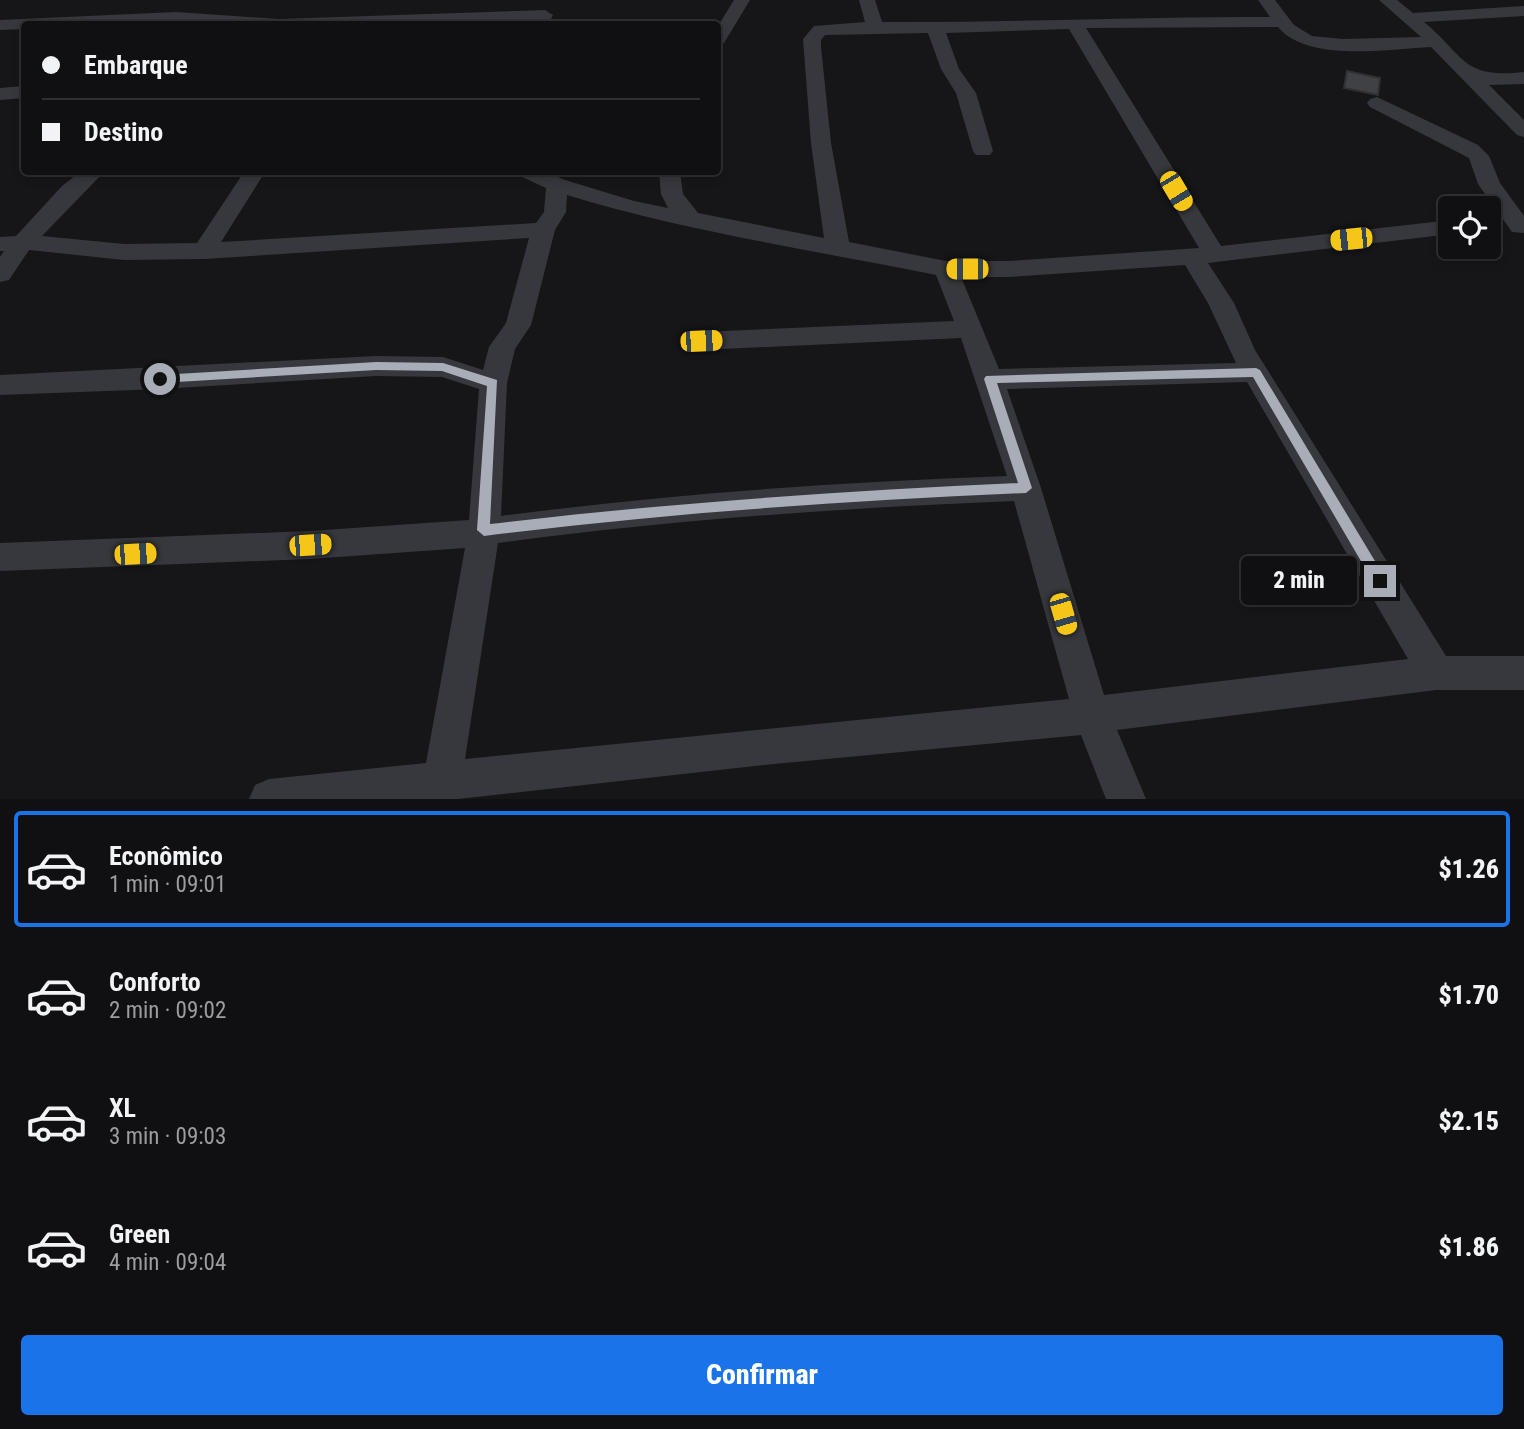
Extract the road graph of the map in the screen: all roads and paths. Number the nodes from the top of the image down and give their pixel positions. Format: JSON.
{"nodes":[{"id":1,"x":163,"y":0,"type":"edge"},
{"id":2,"x":742,"y":0,"type":"edge"},
{"id":3,"x":867,"y":0,"type":"edge"},
{"id":4,"x":1265,"y":0,"type":"edge"},
{"id":5,"x":1387,"y":0,"type":"edge"},
{"id":6,"x":272,"y":4,"type":"dead end"},
{"id":7,"x":1524,"y":11,"type":"edge"},
{"id":8,"x":545,"y":13,"type":"edge"},
{"id":9,"x":148,"y":18,"type":"junction"},
{"id":10,"x":1408,"y":18,"type":"junction"},
{"id":11,"x":85,"y":21,"type":"edge"},
{"id":12,"x":250,"y":21,"type":"edge"},
{"id":13,"x":259,"y":21,"type":"edge"},
{"id":14,"x":377,"y":21,"type":"edge"},
{"id":15,"x":1282,"y":22,"type":"junction"},
{"id":16,"x":1074,"y":23,"type":"junction"},
{"id":17,"x":21,"y":24,"type":"edge"},
{"id":18,"x":0,"y":25,"type":"edge"},
{"id":19,"x":875,"y":27,"type":"junction"},
{"id":20,"x":935,"y":28,"type":"junction"},
{"id":21,"x":721,"y":34,"type":"edge"},
{"id":22,"x":1437,"y":42,"type":"junction"},
{"id":23,"x":1524,"y":78,"type":"edge"},
{"id":24,"x":1491,"y":85,"type":"junction"},
{"id":25,"x":1377,"y":103,"type":"dead end"},
{"id":26,"x":1524,"y":131,"type":"edge"},
{"id":27,"x":983,"y":151,"type":"dead end"},
{"id":28,"x":89,"y":175,"type":"edge"},
{"id":29,"x":252,"y":175,"type":"edge"},
{"id":30,"x":670,"y":181,"type":"edge"},
{"id":31,"x":546,"y":200,"type":"edge"},
{"id":32,"x":623,"y":205,"type":"junction"},
{"id":33,"x":693,"y":221,"type":"junction"},
{"id":34,"x":1501,"y":226,"type":"edge"},
{"id":35,"x":1522,"y":227,"type":"edge"},
{"id":36,"x":1438,"y":229,"type":"edge"},
{"id":37,"x":11,"y":243,"type":"edge"},
{"id":38,"x":838,"y":250,"type":"junction"},
{"id":39,"x":204,"y":251,"type":"junction"},
{"id":40,"x":1203,"y":256,"type":"junction"},
{"id":41,"x":946,"y":269,"type":"junction"},
{"id":42,"x":0,"y":274,"type":"edge"},
{"id":43,"x":969,"y":329,"type":"junction"},
{"id":44,"x":701,"y":341,"type":"dead end"},
{"id":45,"x":502,"y":347,"type":"junction"},
{"id":46,"x":443,"y":367,"type":"junction"},
{"id":47,"x":1256,"y":372,"type":"junction"},
{"id":48,"x":990,"y":379,"type":"junction"},
{"id":49,"x":493,"y":383,"type":"junction"},
{"id":50,"x":0,"y":385,"type":"edge"},
{"id":51,"x":1026,"y":488,"type":"junction"},
{"id":52,"x":484,"y":530,"type":"junction"},
{"id":53,"x":0,"y":557,"type":"edge"},
{"id":54,"x":1436,"y":673,"type":"junction"},
{"id":55,"x":1524,"y":673,"type":"edge"},
{"id":56,"x":1092,"y":715,"type":"junction"},
{"id":57,"x":441,"y":789,"type":"edge"},
{"id":58,"x":269,"y":799,"type":"edge"},
{"id":59,"x":1126,"y":799,"type":"edge"}],
"edges":[{"from":1,"to":9,"type":"street"},
{"from":2,"to":21,"type":"street"},
{"from":3,"to":19,"type":"street"},
{"from":4,"to":15,"type":"street"},
{"from":5,"to":10,"type":"street"},
{"from":6,"to":13,"type":"street"},
{"from":7,"to":10,"type":"street"},
{"from":8,"to":14,"type":"street"},
{"from":9,"to":11,"type":"street"},
{"from":9,"to":12,"type":"street"},
{"from":10,"to":22,"type":"street"},
{"from":15,"to":16,"type":"street"},
{"from":15,"to":22,"type":"street"},
{"from":16,"to":20,"type":"street"},
{"from":16,"to":40,"type":"street"},
{"from":17,"to":18,"type":"street"},
{"from":19,"to":20,"type":"street"},
{"from":19,"to":38,"type":"street"},
{"from":20,"to":27,"type":"street"},
{"from":22,"to":24,"type":"street"},
{"from":23,"to":24,"type":"street"},
{"from":24,"to":26,"type":"street"},
{"from":25,"to":35,"type":"street"},
{"from":28,"to":37,"type":"street"},
{"from":29,"to":39,"type":"street"},
{"from":30,"to":32,"type":"street"},
{"from":30,"to":33,"type":"street"},
{"from":31,"to":32,"type":"street"},
{"from":31,"to":39,"type":"street"},
{"from":31,"to":45,"type":"street"},
{"from":32,"to":33,"type":"street"},
{"from":33,"to":38,"type":"street"},
{"from":34,"to":35,"type":"street"},
{"from":36,"to":40,"type":"street"},
{"from":37,"to":39,"type":"street"},
{"from":37,"to":42,"type":"street"},
{"from":38,"to":41,"type":"street"},
{"from":40,"to":41,"type":"street"},
{"from":40,"to":47,"type":"street"},
{"from":41,"to":43,"type":"street"},
{"from":43,"to":44,"type":"street"},
{"from":43,"to":48,"type":"street"},
{"from":45,"to":46,"type":"street"},
{"from":45,"to":49,"type":"street"},
{"from":46,"to":49,"type":"street"},
{"from":46,"to":50,"type":"street"},
{"from":47,"to":48,"type":"street"},
{"from":47,"to":54,"type":"street"},
{"from":48,"to":51,"type":"street"},
{"from":49,"to":52,"type":"street"},
{"from":51,"to":52,"type":"street"},
{"from":51,"to":56,"type":"street"},
{"from":52,"to":53,"type":"street"},
{"from":52,"to":57,"type":"street"},
{"from":54,"to":55,"type":"street"},
{"from":54,"to":56,"type":"street"},
{"from":56,"to":57,"type":"street"},
{"from":56,"to":59,"type":"street"},
{"from":57,"to":58,"type":"street"}]}
